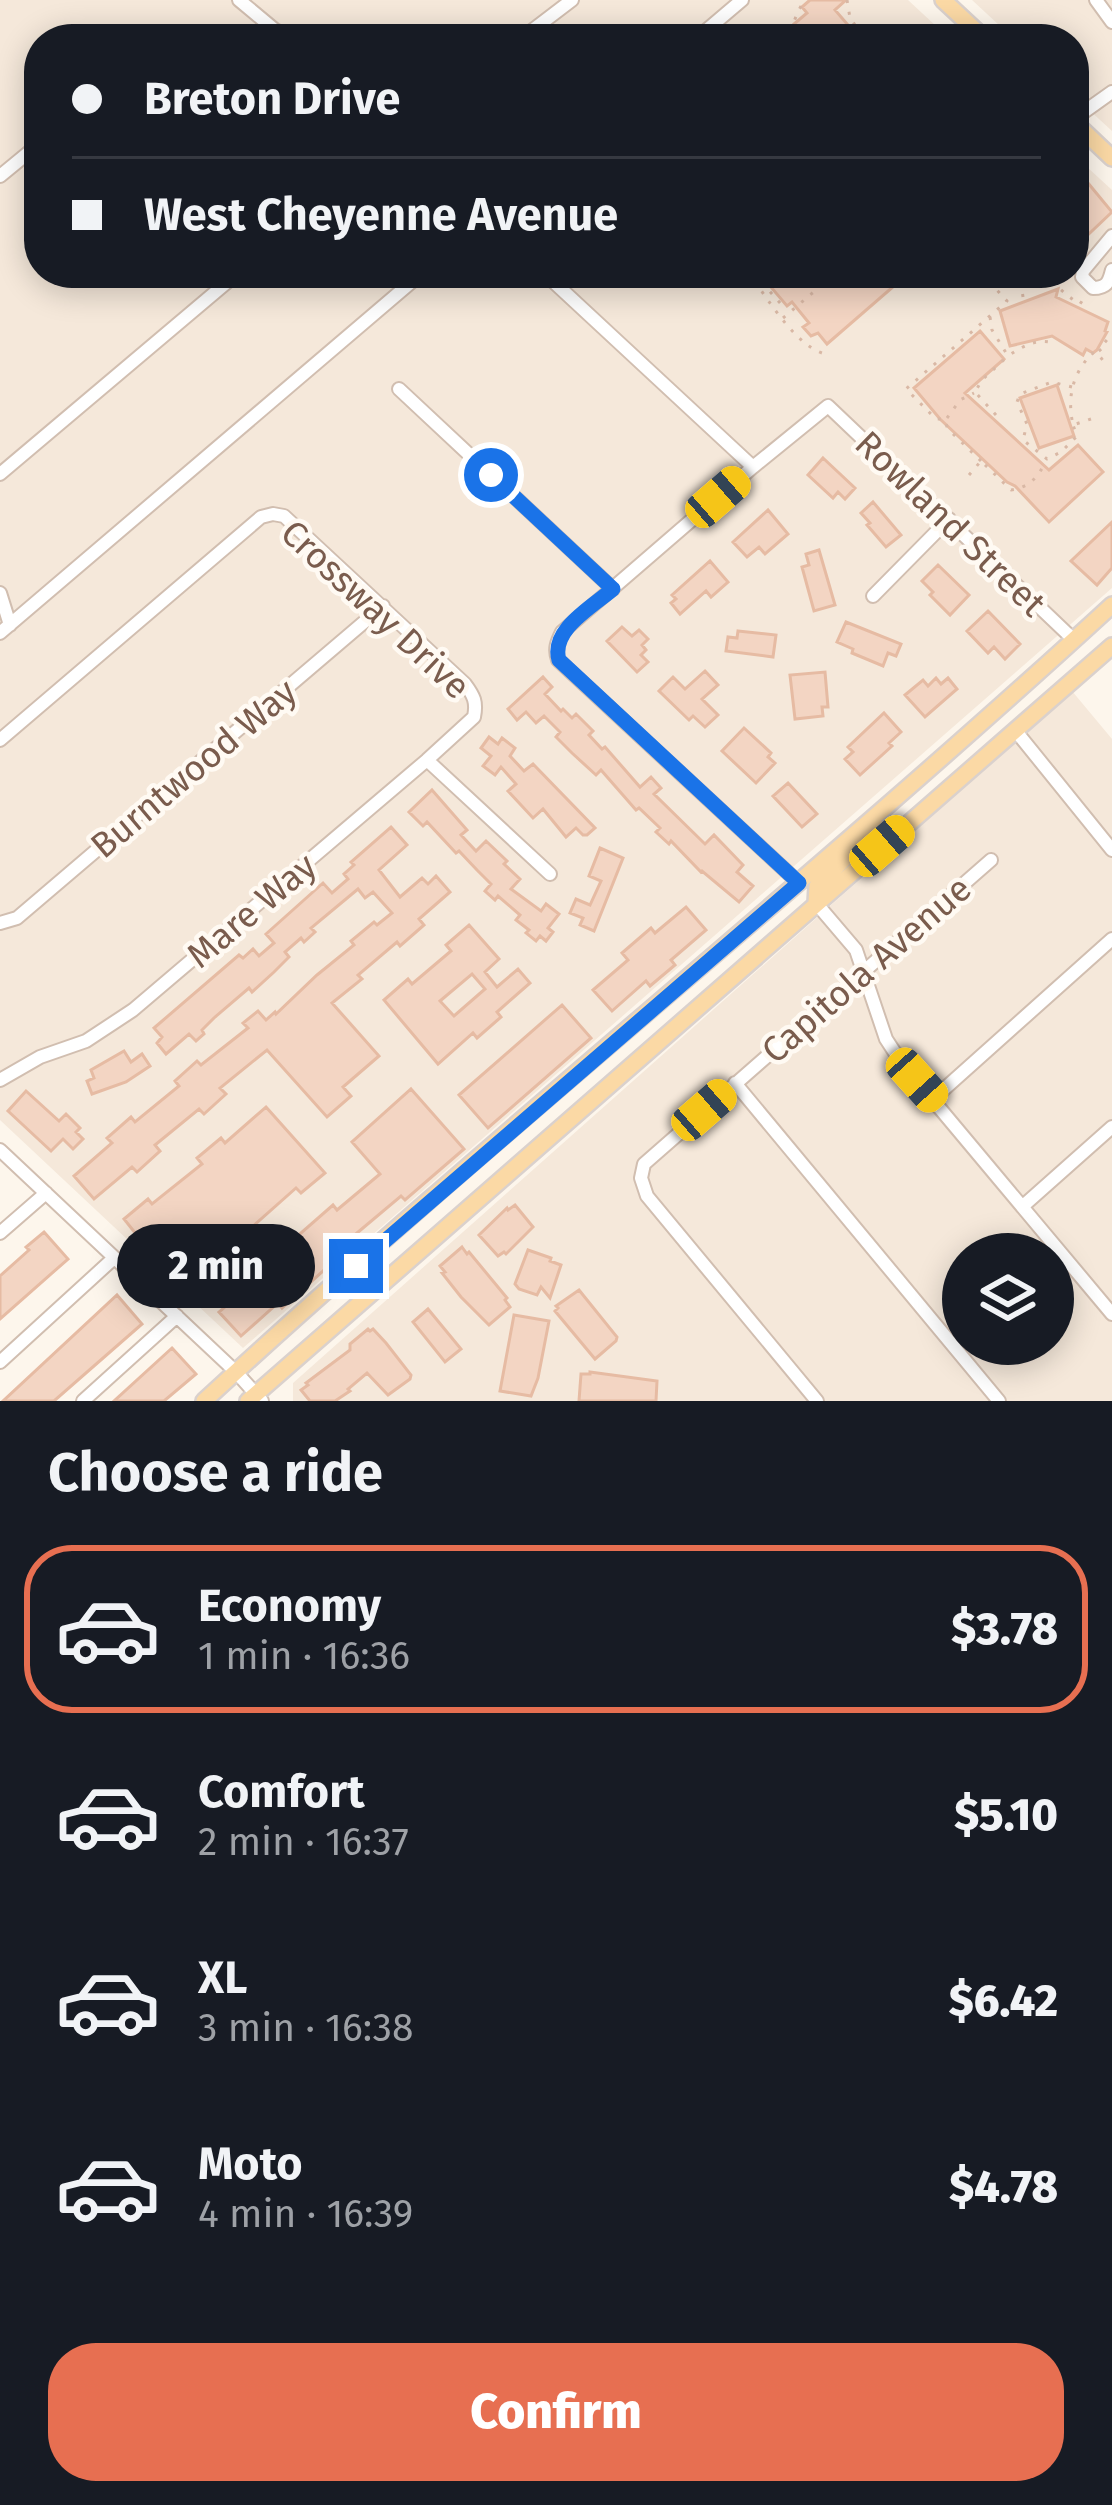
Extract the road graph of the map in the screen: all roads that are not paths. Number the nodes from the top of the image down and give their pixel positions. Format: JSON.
{"nodes":[{"id":1,"x":572,"y":0,"type":"edge"},
{"id":2,"x":742,"y":0,"type":"edge"},
{"id":3,"x":943,"y":0,"type":"edge"},
{"id":4,"x":1096,"y":0,"type":"edge"},
{"id":5,"x":242,"y":1,"type":"edge"},
{"id":6,"x":1112,"y":22,"type":"edge"},
{"id":7,"x":268,"y":24,"type":"edge"},
{"id":8,"x":540,"y":24,"type":"edge"},
{"id":9,"x":714,"y":24,"type":"edge"},
{"id":10,"x":969,"y":24,"type":"edge"},
{"id":11,"x":1089,"y":135,"type":"edge"},
{"id":12,"x":24,"y":156,"type":"edge"},
{"id":13,"x":1112,"y":158,"type":"edge"},
{"id":14,"x":0,"y":176,"type":"edge"},
{"id":15,"x":1112,"y":236,"type":"edge"},
{"id":16,"x":1089,"y":258,"type":"edge"},
{"id":17,"x":220,"y":288,"type":"edge"},
{"id":18,"x":404,"y":288,"type":"edge"},
{"id":19,"x":560,"y":288,"type":"edge"},
{"id":20,"x":399,"y":389,"type":"dead end"},
{"id":21,"x":753,"y":467,"type":"junction"},
{"id":22,"x":0,"y":474,"type":"edge"},
{"id":23,"x":950,"y":519,"type":"junction"},
{"id":24,"x":613,"y":589,"type":"junction"},
{"id":25,"x":0,"y":592,"type":"edge"},
{"id":26,"x":873,"y":596,"type":"dead end"},
{"id":27,"x":1112,"y":605,"type":"edge"},
{"id":28,"x":382,"y":606,"type":"junction"},
{"id":29,"x":5,"y":629,"type":"edge"},
{"id":30,"x":1074,"y":640,"type":"junction"},
{"id":31,"x":1112,"y":646,"type":"edge"},
{"id":32,"x":476,"y":707,"type":"joint"},
{"id":33,"x":1015,"y":730,"type":"junction"},
{"id":34,"x":0,"y":740,"type":"edge"},
{"id":35,"x":427,"y":760,"type":"junction"},
{"id":36,"x":916,"y":779,"type":"junction"},
{"id":37,"x":1112,"y":850,"type":"edge"},
{"id":38,"x":991,"y":860,"type":"dead end"},
{"id":39,"x":550,"y":874,"type":"dead end"},
{"id":40,"x":799,"y":883,"type":"junction"},
{"id":41,"x":816,"y":903,"type":"junction"},
{"id":42,"x":0,"y":923,"type":"edge"},
{"id":43,"x":1112,"y":939,"type":"edge"},
{"id":44,"x":865,"y":970,"type":"junction"},
{"id":45,"x":681,"y":1020,"type":"junction"},
{"id":46,"x":0,"y":1080,"type":"edge"},
{"id":47,"x":735,"y":1084,"type":"junction"},
{"id":48,"x":933,"y":1099,"type":"junction"},
{"id":49,"x":1112,"y":1127,"type":"edge"},
{"id":50,"x":0,"y":1150,"type":"edge"},
{"id":51,"x":46,"y":1193,"type":"junction"},
{"id":52,"x":1023,"y":1206,"type":"junction"},
{"id":53,"x":0,"y":1233,"type":"edge"},
{"id":54,"x":114,"y":1258,"type":"junction"},
{"id":55,"x":1112,"y":1314,"type":"edge"},
{"id":56,"x":176,"y":1316,"type":"junction"},
{"id":57,"x":0,"y":1362,"type":"edge"},
{"id":58,"x":236,"y":1372,"type":"junction"},
{"id":59,"x":256,"y":1398,"type":"edge"},
{"id":60,"x":83,"y":1401,"type":"edge"},
{"id":61,"x":204,"y":1401,"type":"edge"},
{"id":62,"x":817,"y":1401,"type":"edge"},
{"id":63,"x":999,"y":1401,"type":"edge"}],
"edges":[{"from":1,"to":8,"type":"street"},
{"from":2,"to":9,"type":"street"},
{"from":3,"to":10,"type":"main road"},
{"from":4,"to":6,"type":"street"},
{"from":5,"to":7,"type":"street"},
{"from":11,"to":13,"type":"main road"},
{"from":12,"to":14,"type":"street"},
{"from":15,"to":16,"type":"street"},
{"from":17,"to":22,"type":"street"},
{"from":18,"to":29,"type":"street"},
{"from":19,"to":21,"type":"street"},
{"from":20,"to":24,"type":"street"},
{"from":21,"to":23,"type":"street","name":"Rowland Street"},
{"from":21,"to":24,"type":"street"},
{"from":23,"to":26,"type":"street"},
{"from":23,"to":30,"type":"street","name":"Rowland Street"},
{"from":24,"to":40,"type":"street"},
{"from":25,"to":29,"type":"street"},
{"from":27,"to":30,"type":"main road"},
{"from":28,"to":32,"type":"street","name":"Crossway Drive"},
{"from":28,"to":34,"type":"street","name":"Crossway Drive"},
{"from":28,"to":42,"type":"street","name":"Burntwood Way"},
{"from":30,"to":36,"type":"main road"},
{"from":31,"to":33,"type":"main road"},
{"from":32,"to":35,"type":"street","name":"Mare Way"},
{"from":33,"to":37,"type":"street"},
{"from":33,"to":41,"type":"main road"},
{"from":35,"to":39,"type":"street"},
{"from":35,"to":46,"type":"street","name":"Mare Way"},
{"from":36,"to":40,"type":"main road"},
{"from":36,"to":41,"type":"main road"},
{"from":38,"to":44,"type":"street","name":"Capitola Avenue"},
{"from":40,"to":45,"type":"main road"},
{"from":40,"to":58,"type":"main road"},
{"from":41,"to":44,"type":"street"},
{"from":41,"to":45,"type":"main road"},
{"from":43,"to":48,"type":"street"},
{"from":44,"to":47,"type":"street","name":"Capitola Avenue"},
{"from":44,"to":48,"type":"street"},
{"from":45,"to":59,"type":"main road"},
{"from":47,"to":62,"type":"street","name":"Capitola Avenue"},
{"from":47,"to":63,"type":"street"},
{"from":48,"to":52,"type":"street"},
{"from":49,"to":52,"type":"street"},
{"from":50,"to":51,"type":"street"},
{"from":51,"to":53,"type":"street"},
{"from":51,"to":54,"type":"street"},
{"from":52,"to":55,"type":"street"},
{"from":54,"to":56,"type":"street"},
{"from":54,"to":57,"type":"street"},
{"from":56,"to":58,"type":"street"},
{"from":56,"to":60,"type":"street"},
{"from":58,"to":59,"type":"street"},
{"from":58,"to":61,"type":"main road"}]}
